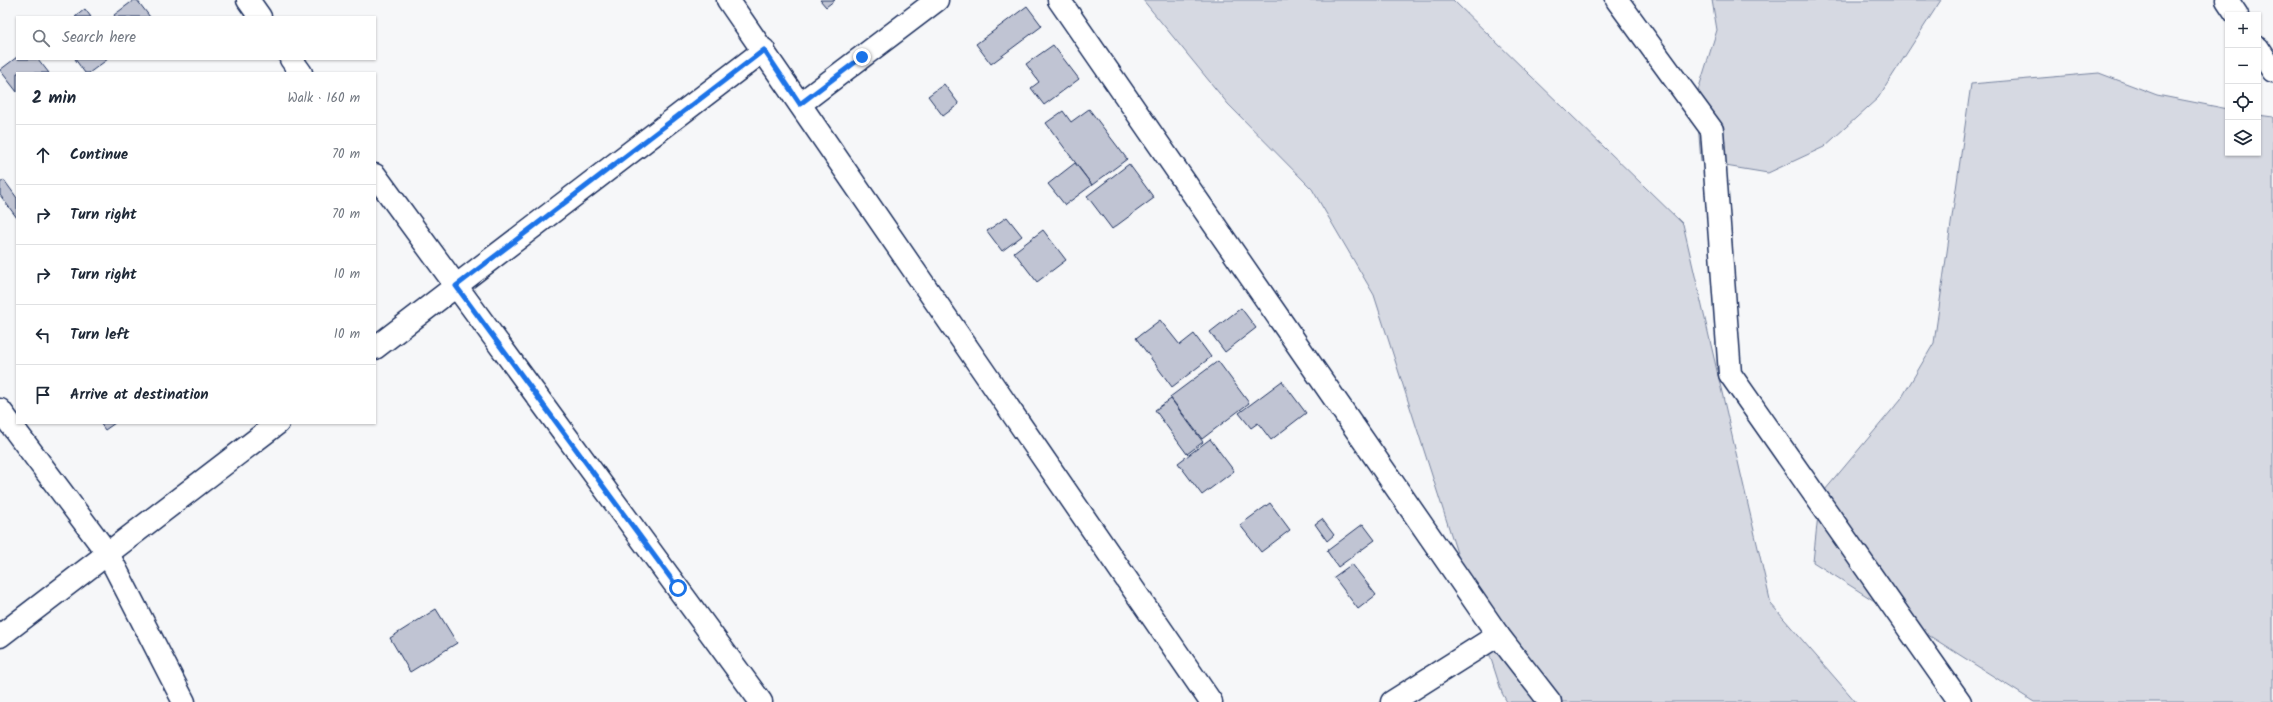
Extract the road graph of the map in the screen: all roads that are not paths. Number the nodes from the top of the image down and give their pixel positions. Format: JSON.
{"nodes":[{"id":1,"x":248,"y":0,"type":"edge"},
{"id":2,"x":728,"y":0,"type":"edge"},
{"id":3,"x":937,"y":0,"type":"edge"},
{"id":4,"x":1060,"y":0,"type":"edge"},
{"id":5,"x":1617,"y":0,"type":"edge"},
{"id":6,"x":2227,"y":0,"type":"edge"},
{"id":7,"x":2235,"y":12,"type":"edge"},
{"id":8,"x":259,"y":16,"type":"edge"},
{"id":9,"x":764,"y":50,"type":"junction"},
{"id":10,"x":2261,"y":53,"type":"edge"},
{"id":11,"x":292,"y":60,"type":"edge"},
{"id":12,"x":2273,"y":71,"type":"edge"},
{"id":13,"x":300,"y":72,"type":"edge"},
{"id":14,"x":800,"y":104,"type":"junction"},
{"id":15,"x":376,"y":176,"type":"edge"},
{"id":16,"x":456,"y":286,"type":"junction"},
{"id":17,"x":376,"y":347,"type":"edge"},
{"id":18,"x":0,"y":410,"type":"edge"},
{"id":19,"x":277,"y":424,"type":"edge"},
{"id":20,"x":108,"y":554,"type":"junction"},
{"id":21,"x":1498,"y":635,"type":"junction"},
{"id":22,"x":0,"y":636,"type":"edge"},
{"id":23,"x":184,"y":702,"type":"edge"},
{"id":24,"x":761,"y":702,"type":"edge"},
{"id":25,"x":1211,"y":702,"type":"edge"},
{"id":26,"x":1392,"y":702,"type":"edge"},
{"id":27,"x":1550,"y":702,"type":"edge"},
{"id":28,"x":1960,"y":702,"type":"edge"}],
"edges":[{"from":1,"to":8,"type":"street"},
{"from":2,"to":9,"type":"street"},
{"from":3,"to":14,"type":"street"},
{"from":4,"to":21,"type":"street"},
{"from":5,"to":28,"type":"street"},
{"from":6,"to":7,"type":"street"},
{"from":9,"to":14,"type":"street"},
{"from":9,"to":16,"type":"street"},
{"from":10,"to":12,"type":"street"},
{"from":11,"to":13,"type":"street"},
{"from":14,"to":25,"type":"street"},
{"from":15,"to":16,"type":"street"},
{"from":16,"to":17,"type":"street"},
{"from":16,"to":24,"type":"street"},
{"from":18,"to":20,"type":"street"},
{"from":19,"to":20,"type":"street"},
{"from":20,"to":22,"type":"street"},
{"from":20,"to":23,"type":"street"},
{"from":21,"to":26,"type":"street"},
{"from":21,"to":27,"type":"street"}]}
